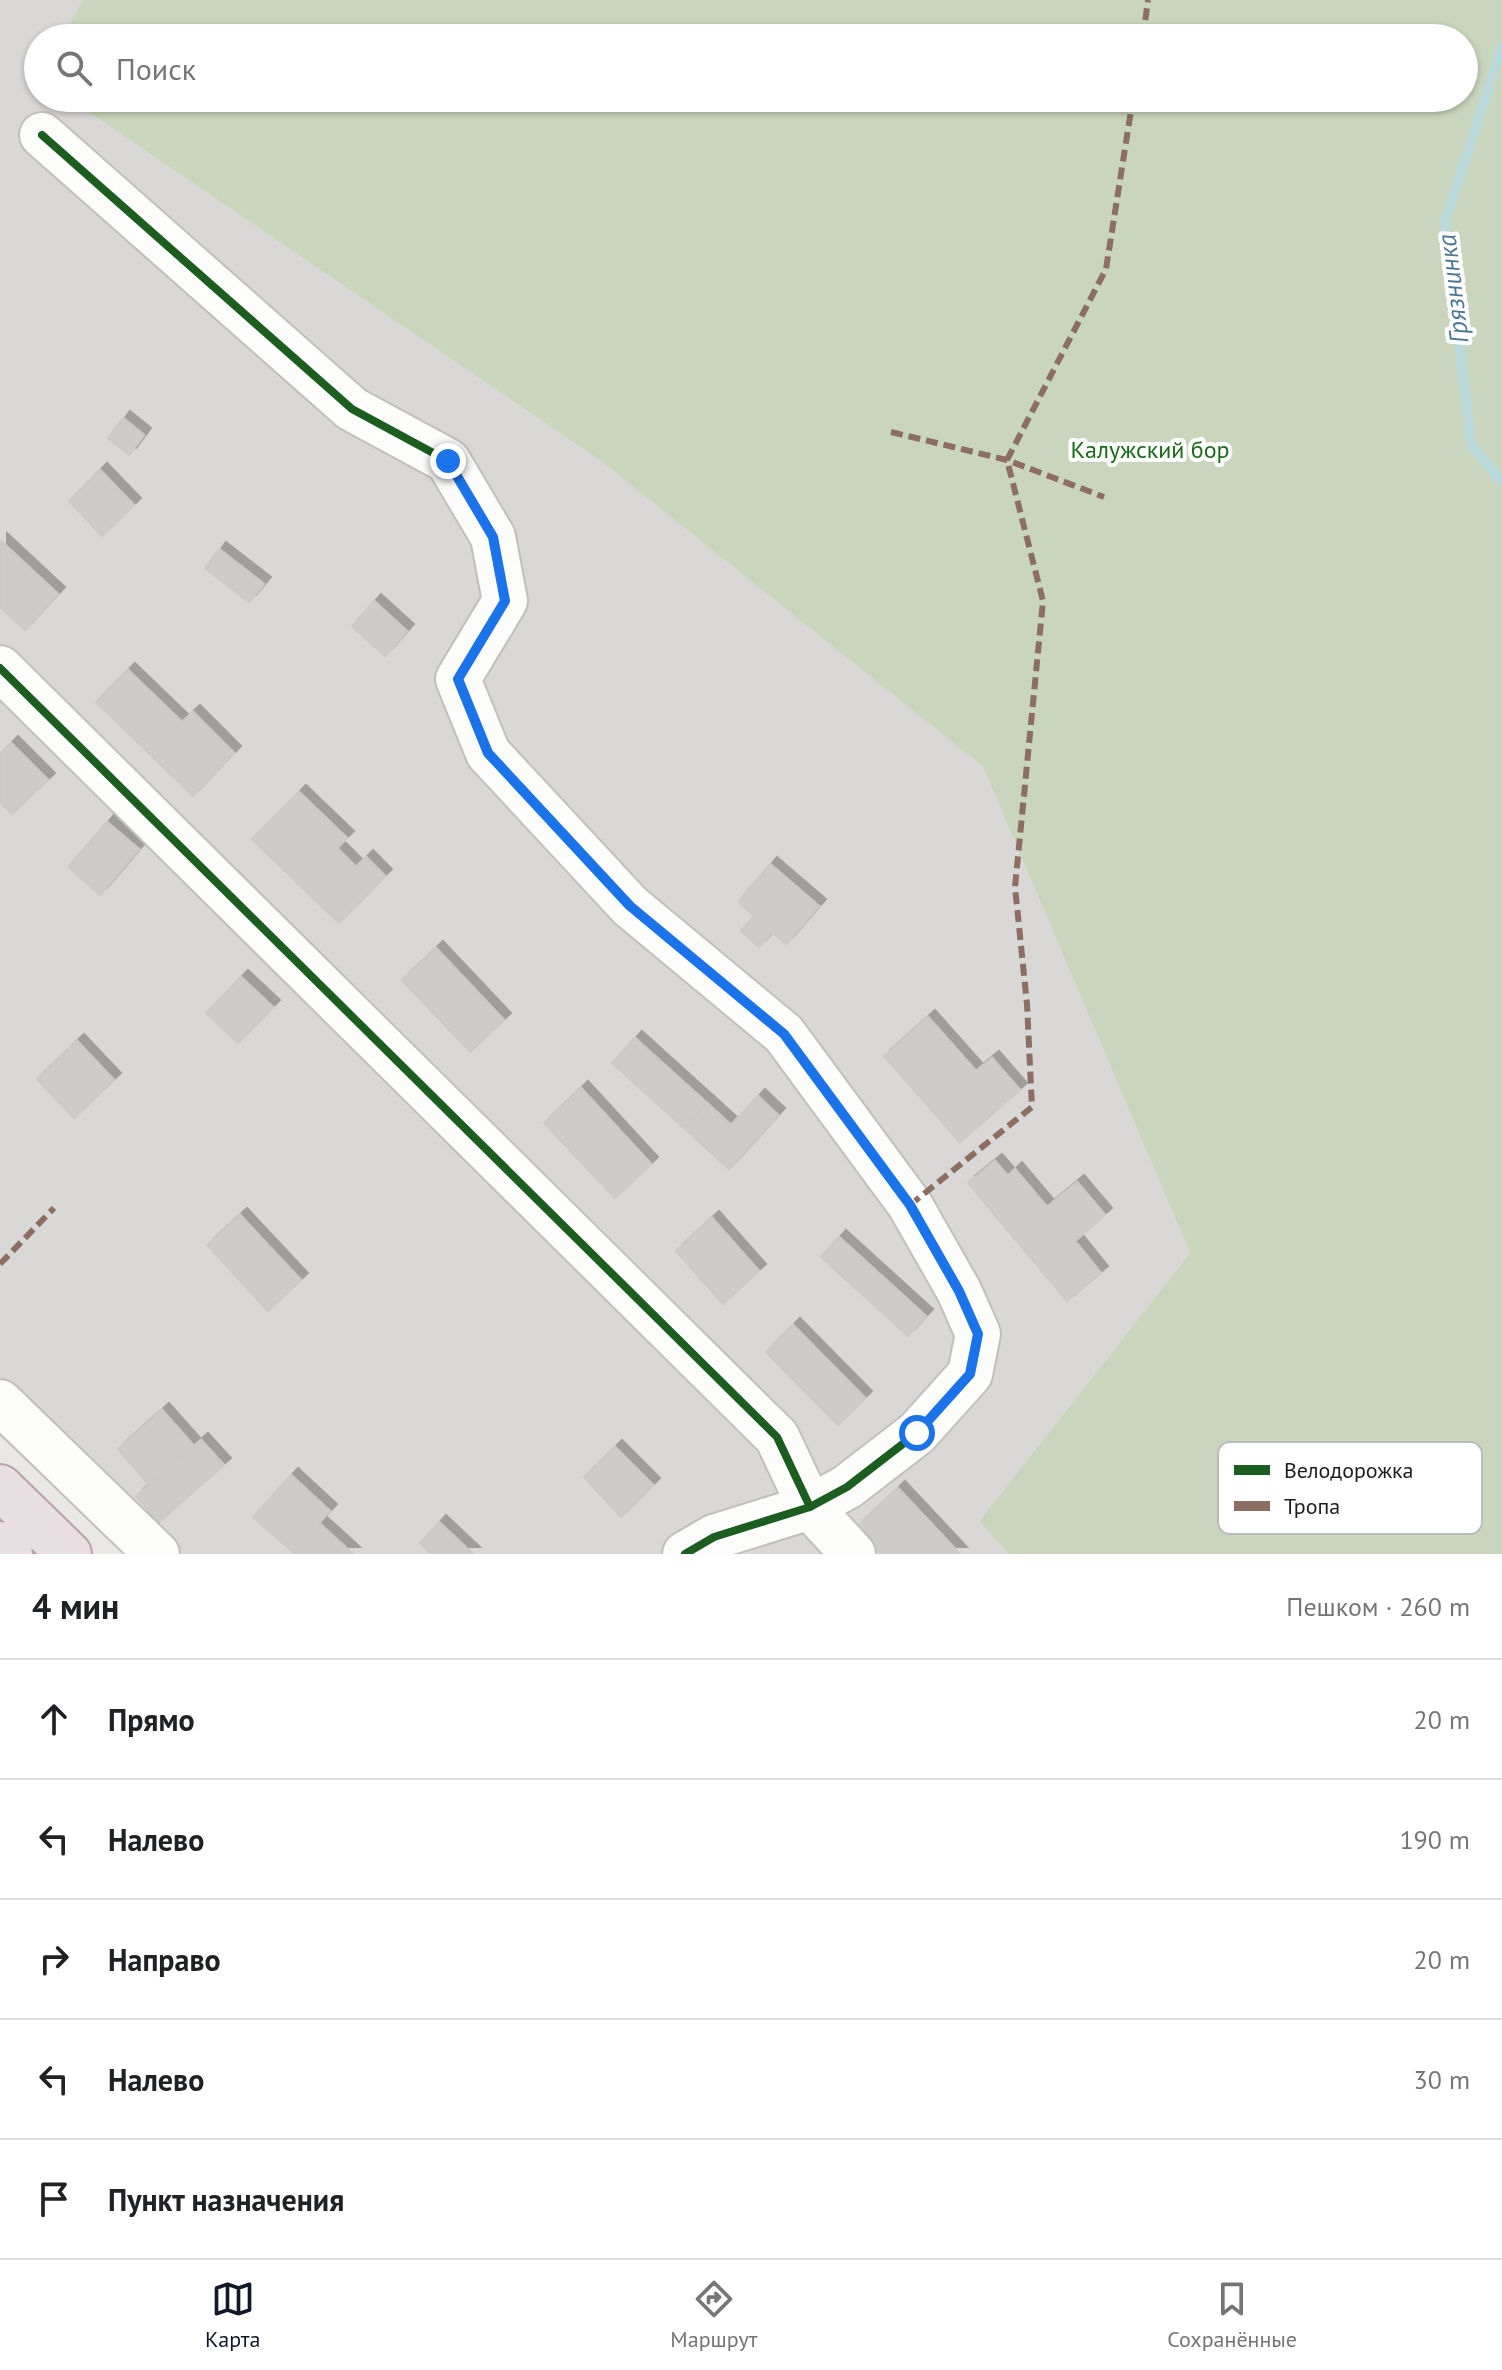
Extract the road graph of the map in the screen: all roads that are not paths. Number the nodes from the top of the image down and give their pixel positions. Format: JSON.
{"nodes":[{"id":1,"x":42,"y":135,"type":"dead end"},
{"id":2,"x":0,"y":668,"type":"edge"},
{"id":3,"x":0,"y":1402,"type":"edge"},
{"id":4,"x":0,"y":1487,"type":"edge"},
{"id":5,"x":810,"y":1507,"type":"junction"},
{"id":6,"x":0,"y":1544,"type":"edge"},
{"id":7,"x":10,"y":1554,"type":"edge"},
{"id":8,"x":69,"y":1554,"type":"edge"},
{"id":9,"x":157,"y":1554,"type":"edge"},
{"id":10,"x":685,"y":1554,"type":"edge"},
{"id":11,"x":853,"y":1554,"type":"edge"}],
"edges":[{"from":1,"to":5,"type":"street"},
{"from":2,"to":5,"type":"street"},
{"from":3,"to":9,"type":"street"},
{"from":4,"to":8,"type":"highway"},
{"from":5,"to":10,"type":"street"},
{"from":5,"to":11,"type":"street"},
{"from":6,"to":7,"type":"highway"}]}
